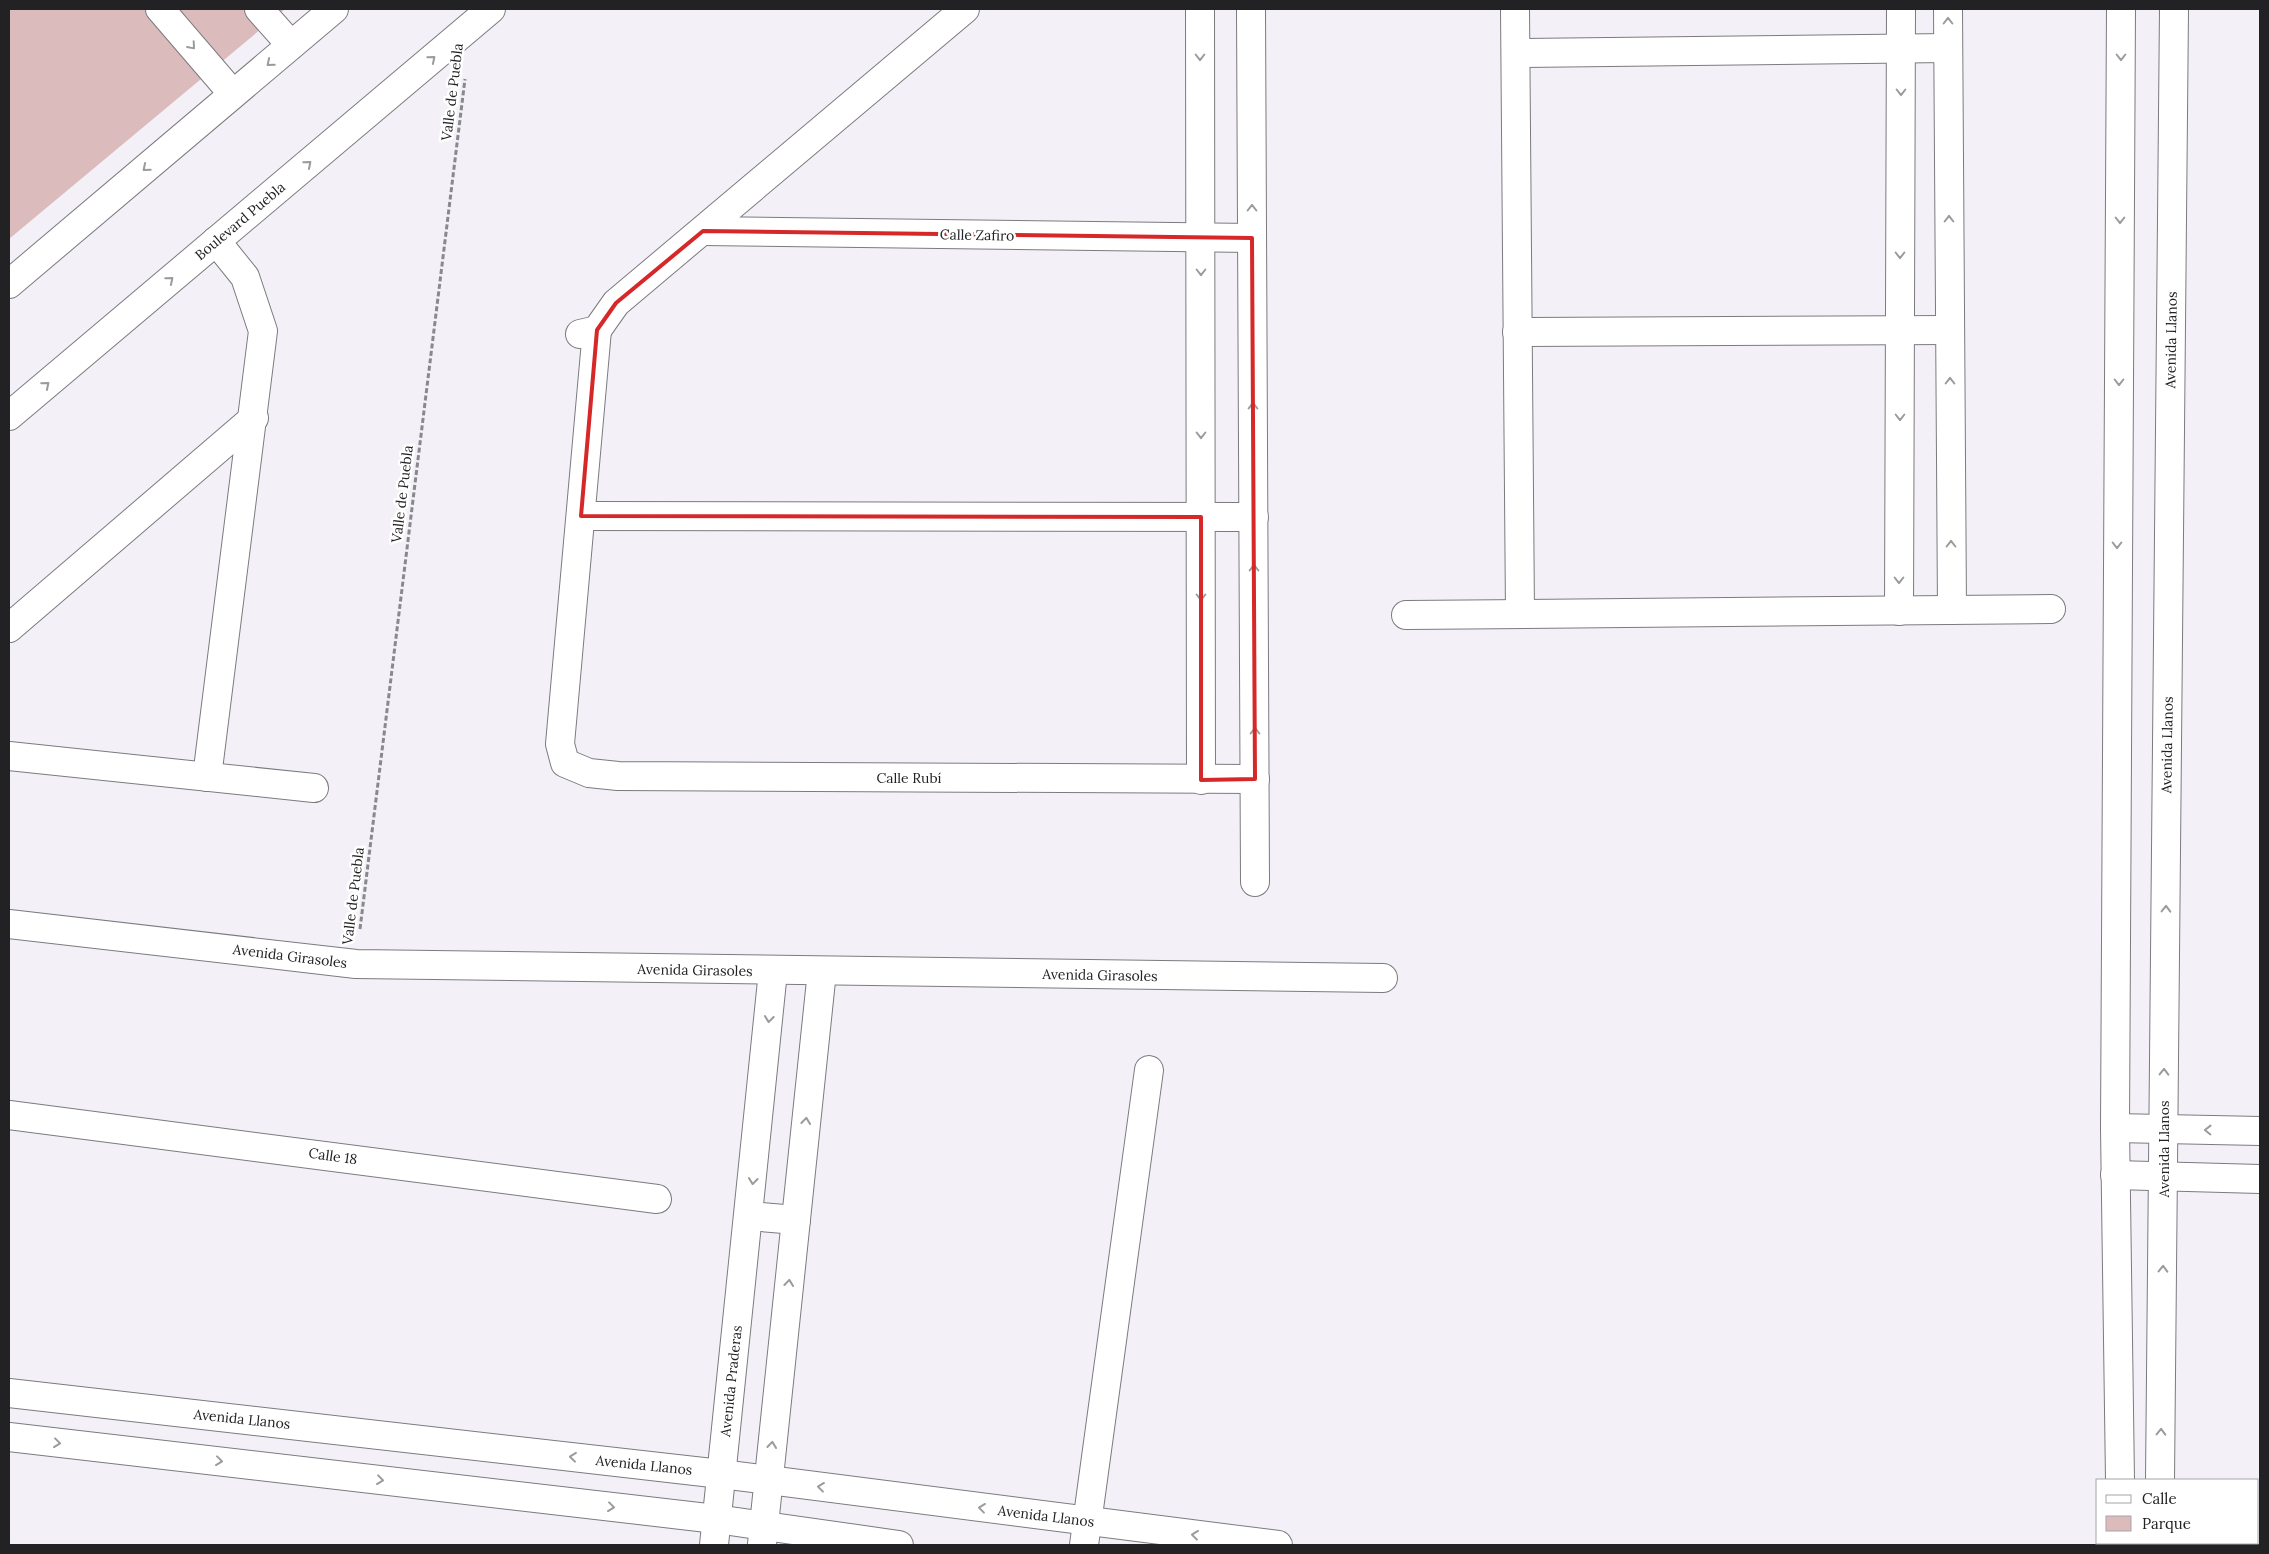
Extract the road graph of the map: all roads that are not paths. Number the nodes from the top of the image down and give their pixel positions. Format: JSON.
{"nodes":[{"id":1,"x":160,"y":9,"type":"edge"},
{"id":2,"x":259,"y":9,"type":"edge"},
{"id":3,"x":334,"y":9,"type":"edge"},
{"id":4,"x":491,"y":9,"type":"edge"},
{"id":5,"x":965,"y":9,"type":"edge"},
{"id":6,"x":1200,"y":9,"type":"edge"},
{"id":7,"x":1251,"y":9,"type":"edge"},
{"id":8,"x":1516,"y":9,"type":"edge"},
{"id":9,"x":1901,"y":9,"type":"edge"},
{"id":10,"x":1948,"y":9,"type":"edge"},
{"id":11,"x":2121,"y":9,"type":"edge"},
{"id":12,"x":2174,"y":9,"type":"edge"},
{"id":13,"x":472,"y":17,"type":"edge"},
{"id":14,"x":291,"y":45,"type":"junction"},
{"id":15,"x":1948,"y":48,"type":"junction"},
{"id":16,"x":1901,"y":50,"type":"junction"},
{"id":17,"x":1516,"y":52,"type":"junction"},
{"id":18,"x":233,"y":94,"type":"junction"},
{"id":19,"x":703,"y":230,"type":"junction"},
{"id":20,"x":1252,"y":238,"type":"junction"},
{"id":21,"x":1201,"y":239,"type":"junction"},
{"id":22,"x":216,"y":241,"type":"junction"},
{"id":23,"x":9,"y":284,"type":"edge"},
{"id":24,"x":1900,"y":330,"type":"junction"},
{"id":25,"x":1950,"y":330,"type":"junction"},
{"id":26,"x":1517,"y":332,"type":"junction"},
{"id":27,"x":9,"y":416,"type":"edge"},
{"id":28,"x":254,"y":418,"type":"junction"},
{"id":29,"x":581,"y":516,"type":"junction"},
{"id":30,"x":1200,"y":517,"type":"junction"},
{"id":31,"x":1254,"y":517,"type":"junction"},
{"id":32,"x":2051,"y":609,"type":"dead end"},
{"id":33,"x":1952,"y":610,"type":"junction"},
{"id":34,"x":1899,"y":611,"type":"junction"},
{"id":35,"x":1520,"y":614,"type":"junction"},
{"id":36,"x":1406,"y":615,"type":"dead end"},
{"id":37,"x":9,"y":628,"type":"edge"},
{"id":38,"x":9,"y":756,"type":"edge"},
{"id":39,"x":207,"y":777,"type":"junction"},
{"id":40,"x":1255,"y":779,"type":"junction"},
{"id":41,"x":1201,"y":780,"type":"junction"},
{"id":42,"x":314,"y":788,"type":"dead end"},
{"id":43,"x":1255,"y":882,"type":"dead end"},
{"id":44,"x":9,"y":924,"type":"edge"},
{"id":45,"x":773,"y":971,"type":"junction"},
{"id":46,"x":822,"y":971,"type":"junction"},
{"id":47,"x":1383,"y":978,"type":"dead end"},
{"id":48,"x":1149,"y":1070,"type":"dead end"},
{"id":49,"x":9,"y":1116,"type":"edge"},
{"id":50,"x":2115,"y":1128,"type":"junction"},
{"id":51,"x":2164,"y":1129,"type":"junction"},
{"id":52,"x":2260,"y":1131,"type":"edge"},
{"id":53,"x":2115,"y":1175,"type":"junction"},
{"id":54,"x":2164,"y":1176,"type":"junction"},
{"id":55,"x":2260,"y":1179,"type":"edge"},
{"id":56,"x":657,"y":1199,"type":"dead end"},
{"id":57,"x":749,"y":1216,"type":"junction"},
{"id":58,"x":796,"y":1220,"type":"junction"},
{"id":59,"x":9,"y":1393,"type":"edge"},
{"id":60,"x":9,"y":1437,"type":"edge"},
{"id":61,"x":721,"y":1474,"type":"junction"},
{"id":62,"x":2120,"y":1479,"type":"edge"},
{"id":63,"x":2160,"y":1479,"type":"edge"},
{"id":64,"x":768,"y":1481,"type":"junction"},
{"id":65,"x":715,"y":1532,"type":"edge"},
{"id":66,"x":1086,"y":1533,"type":"edge"},
{"id":67,"x":762,"y":1536,"type":"edge"},
{"id":68,"x":899,"y":1545,"type":"edge"},
{"id":69,"x":1278,"y":1545,"type":"edge"}],
"edges":[{"from":1,"to":18,"type":"street","one_way":true},
{"from":2,"to":14,"type":"street"},
{"from":3,"to":14,"type":"street"},
{"from":4,"to":13,"type":"street","name":"Boulevard Puebla"},
{"from":5,"to":19,"type":"street"},
{"from":6,"to":21,"type":"street","one_way":true},
{"from":20,"to":7,"type":"street","one_way":true},
{"from":8,"to":17,"type":"street"},
{"from":9,"to":16,"type":"street"},
{"from":15,"to":10,"type":"street","one_way":true},
{"from":11,"to":50,"type":"street","one_way":true},
{"from":51,"to":12,"type":"street","name":"Avenida Llanos","one_way":true},
{"from":22,"to":13,"type":"street","name":"Boulevard Puebla","one_way":true},
{"from":14,"to":18,"type":"street","one_way":true},
{"from":15,"to":16,"type":"street"},
{"from":25,"to":15,"type":"street","one_way":true},
{"from":16,"to":17,"type":"street"},
{"from":16,"to":24,"type":"street","one_way":true},
{"from":17,"to":26,"type":"street"},
{"from":18,"to":23,"type":"street","one_way":true},
{"from":19,"to":21,"type":"street","name":"Calle Zafiro"},
{"from":19,"to":29,"type":"street"},
{"from":20,"to":21,"type":"street","name":"Calle Zafiro"},
{"from":31,"to":20,"type":"street","one_way":true},
{"from":21,"to":30,"type":"street","one_way":true},
{"from":27,"to":22,"type":"street","name":"Boulevard Puebla","one_way":true},
{"from":22,"to":28,"type":"street"},
{"from":24,"to":25,"type":"street"},
{"from":24,"to":26,"type":"street"},
{"from":24,"to":34,"type":"street","one_way":true},
{"from":33,"to":25,"type":"street","one_way":true},
{"from":26,"to":35,"type":"street"},
{"from":28,"to":37,"type":"street"},
{"from":28,"to":39,"type":"street"},
{"from":29,"to":30,"type":"street"},
{"from":29,"to":41,"type":"street","name":"Calle Rubí"},
{"from":30,"to":31,"type":"street"},
{"from":30,"to":41,"type":"street","one_way":true},
{"from":40,"to":31,"type":"street","one_way":true},
{"from":32,"to":33,"type":"street"},
{"from":33,"to":34,"type":"street"},
{"from":34,"to":35,"type":"street"},
{"from":35,"to":36,"type":"street"},
{"from":38,"to":39,"type":"street"},
{"from":39,"to":42,"type":"street"},
{"from":40,"to":41,"type":"street","name":"Calle Rubí"},
{"from":40,"to":43,"type":"street"},
{"from":44,"to":45,"type":"street","name":"Avenida Girasoles"},
{"from":45,"to":46,"type":"street","name":"Avenida Girasoles"},
{"from":45,"to":57,"type":"street","name":"Avenida Praderas","one_way":true},
{"from":46,"to":47,"type":"street","name":"Avenida Girasoles"},
{"from":58,"to":46,"type":"street","one_way":true},
{"from":48,"to":66,"type":"street"},
{"from":49,"to":56,"type":"street","name":"Calle 18"},
{"from":50,"to":51,"type":"street"},
{"from":50,"to":53,"type":"street"},
{"from":52,"to":51,"type":"street","one_way":true},
{"from":51,"to":54,"type":"street","name":"Avenida Llanos"},
{"from":53,"to":54,"type":"street"},
{"from":53,"to":62,"type":"street"},
{"from":54,"to":55,"type":"street"},
{"from":63,"to":54,"type":"street","name":"Avenida Llanos","one_way":true},
{"from":57,"to":58,"type":"street"},
{"from":57,"to":61,"type":"street","name":"Avenida Praderas"},
{"from":64,"to":58,"type":"street","one_way":true},
{"from":61,"to":59,"type":"street","name":"Avenida Llanos","one_way":true},
{"from":60,"to":65,"type":"street","one_way":true},
{"from":61,"to":64,"type":"street","name":"Avenida Llanos"},
{"from":61,"to":65,"type":"street","name":"Avenida Praderas"},
{"from":66,"to":64,"type":"street","name":"Avenida Llanos","one_way":true},
{"from":64,"to":67,"type":"street"},
{"from":65,"to":67,"type":"street"},
{"from":69,"to":66,"type":"street","name":"Avenida Llanos","one_way":true},
{"from":67,"to":68,"type":"street"}]}
